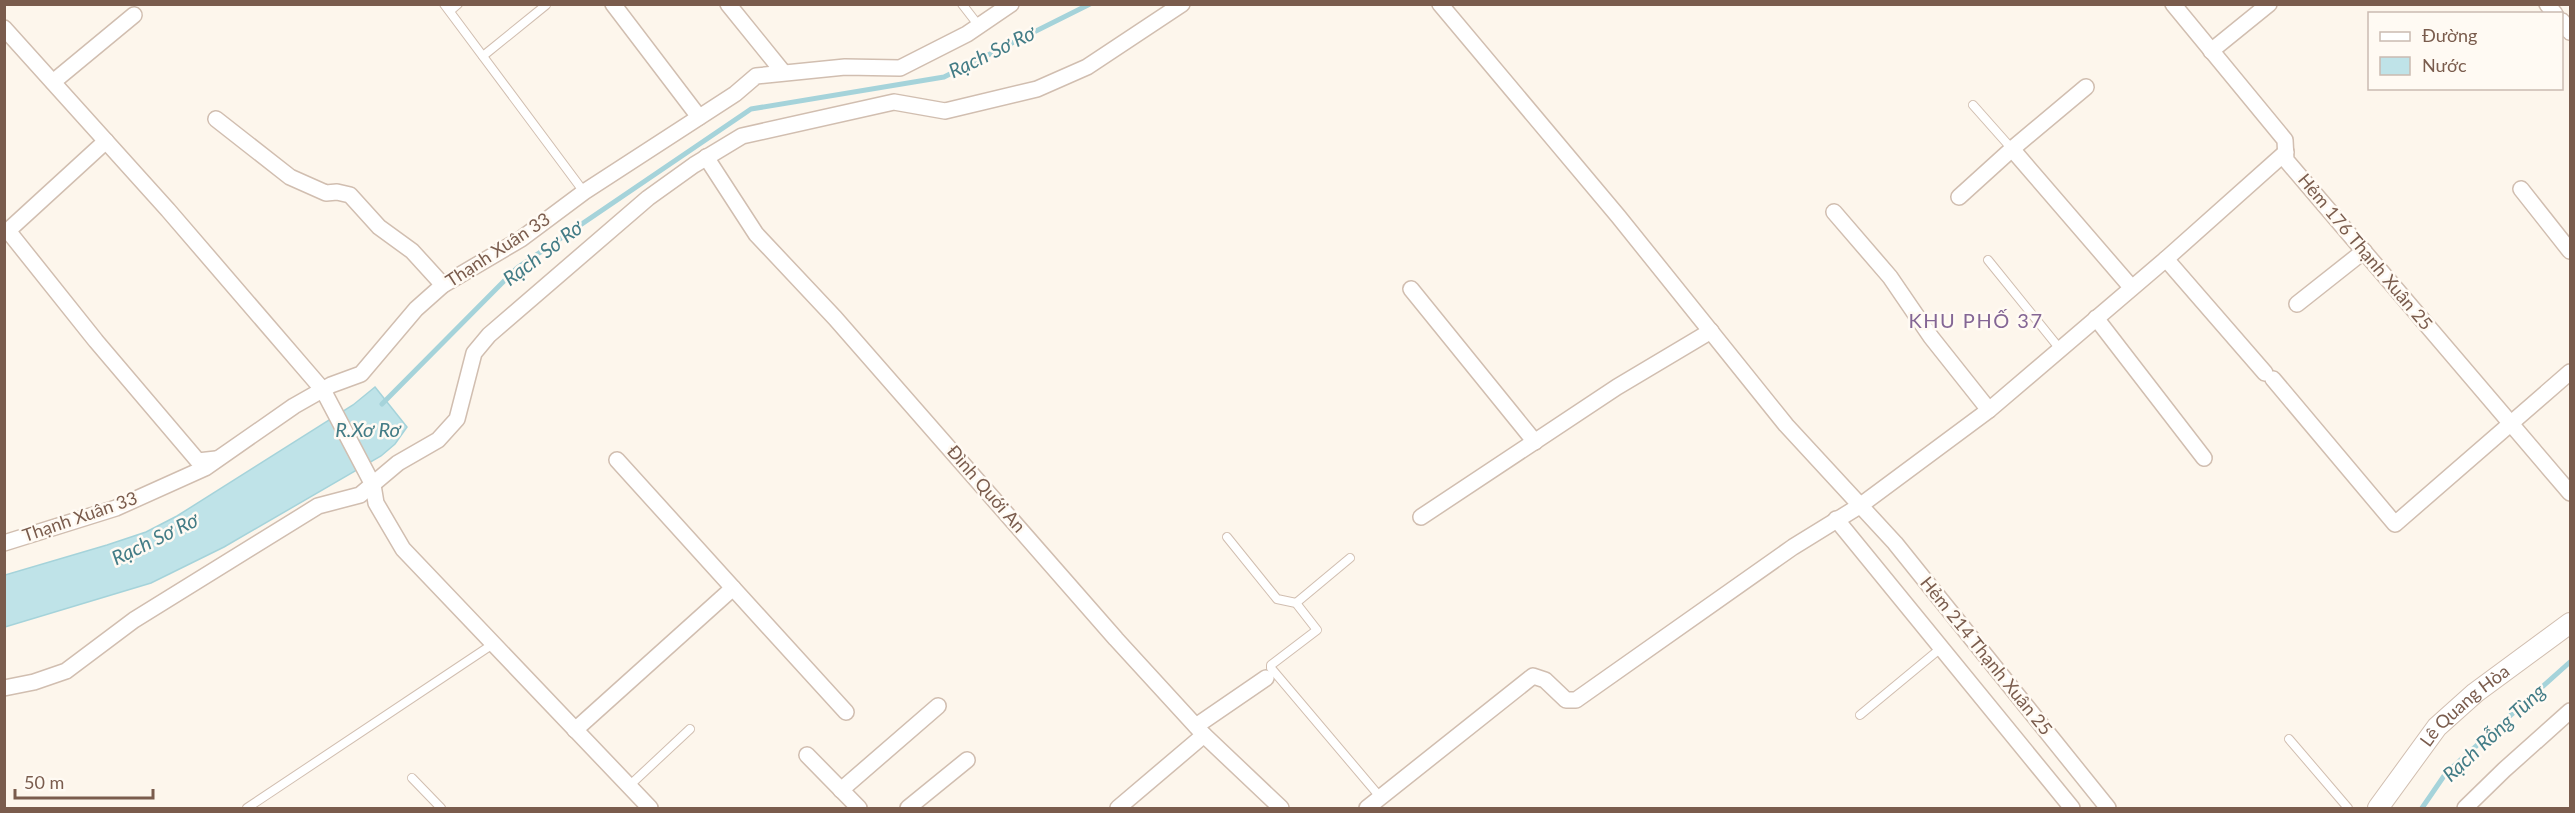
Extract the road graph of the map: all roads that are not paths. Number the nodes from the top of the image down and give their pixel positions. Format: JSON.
{"nodes":[{"id":1,"x":458,"y":4,"type":"edge"},
{"id":2,"x":546,"y":4,"type":"edge"},
{"id":3,"x":613,"y":4,"type":"edge"},
{"id":4,"x":728,"y":4,"type":"edge"},
{"id":5,"x":962,"y":4,"type":"edge"},
{"id":6,"x":1011,"y":4,"type":"edge"},
{"id":7,"x":1182,"y":4,"type":"edge"},
{"id":8,"x":1440,"y":4,"type":"edge"},
{"id":9,"x":2173,"y":4,"type":"edge"},
{"id":10,"x":2269,"y":4,"type":"edge"},
{"id":11,"x":447,"y":8,"type":"edge"},
{"id":12,"x":134,"y":15,"type":"dead end"},
{"id":13,"x":979,"y":26,"type":"junction"},
{"id":14,"x":4,"y":28,"type":"edge"},
{"id":15,"x":2211,"y":51,"type":"junction"},
{"id":16,"x":483,"y":56,"type":"junction"},
{"id":17,"x":783,"y":72,"type":"junction"},
{"id":18,"x":53,"y":82,"type":"junction"},
{"id":19,"x":2086,"y":87,"type":"dead end"},
{"id":20,"x":1973,"y":105,"type":"dead end"},
{"id":21,"x":699,"y":117,"type":"junction"},
{"id":22,"x":216,"y":119,"type":"dead end"},
{"id":23,"x":106,"y":141,"type":"junction"},
{"id":24,"x":2012,"y":149,"type":"junction"},
{"id":25,"x":2286,"y":152,"type":"junction"},
{"id":26,"x":706,"y":157,"type":"junction"},
{"id":27,"x":2521,"y":189,"type":"dead end"},
{"id":28,"x":584,"y":192,"type":"junction"},
{"id":29,"x":1959,"y":197,"type":"dead end"},
{"id":30,"x":1834,"y":212,"type":"dead end"},
{"id":31,"x":2364,"y":251,"type":"junction"},
{"id":32,"x":2571,"y":251,"type":"edge"},
{"id":33,"x":2166,"y":259,"type":"junction"},
{"id":34,"x":1988,"y":260,"type":"dead end"},
{"id":35,"x":443,"y":285,"type":"junction"},
{"id":36,"x":2132,"y":287,"type":"junction"},
{"id":37,"x":1411,"y":289,"type":"dead end"},
{"id":38,"x":2297,"y":304,"type":"dead end"},
{"id":39,"x":2096,"y":318,"type":"junction"},
{"id":40,"x":1710,"y":331,"type":"junction"},
{"id":41,"x":2060,"y":349,"type":"junction"},
{"id":42,"x":2571,"y":372,"type":"edge"},
{"id":43,"x":323,"y":390,"type":"junction"},
{"id":44,"x":1989,"y":410,"type":"junction"},
{"id":45,"x":2511,"y":424,"type":"junction"},
{"id":46,"x":1535,"y":442,"type":"junction"},
{"id":47,"x":2204,"y":458,"type":"dead end"},
{"id":48,"x":219,"y":459,"type":"junction"},
{"id":49,"x":616,"y":460,"type":"dead end"},
{"id":50,"x":370,"y":479,"type":"junction"},
{"id":51,"x":2571,"y":493,"type":"edge"},
{"id":52,"x":1861,"y":506,"type":"junction"},
{"id":53,"x":1421,"y":517,"type":"dead end"},
{"id":54,"x":1836,"y":519,"type":"junction"},
{"id":55,"x":1227,"y":537,"type":"dead end"},
{"id":56,"x":4,"y":543,"type":"edge"},
{"id":57,"x":1350,"y":558,"type":"dead end"},
{"id":58,"x":733,"y":588,"type":"junction"},
{"id":59,"x":1296,"y":603,"type":"junction"},
{"id":60,"x":2571,"y":623,"type":"edge"},
{"id":61,"x":493,"y":644,"type":"junction"},
{"id":62,"x":1941,"y":648,"type":"junction"},
{"id":63,"x":1266,"y":678,"type":"dead end"},
{"id":64,"x":4,"y":688,"type":"edge"},
{"id":65,"x":938,"y":706,"type":"dead end"},
{"id":66,"x":2571,"y":711,"type":"edge"},
{"id":67,"x":846,"y":712,"type":"dead end"},
{"id":68,"x":1860,"y":715,"type":"dead end"},
{"id":69,"x":690,"y":729,"type":"dead end"},
{"id":70,"x":575,"y":730,"type":"junction"},
{"id":71,"x":1200,"y":730,"type":"junction"},
{"id":72,"x":2289,"y":739,"type":"dead end"},
{"id":73,"x":807,"y":755,"type":"dead end"},
{"id":74,"x":967,"y":760,"type":"dead end"},
{"id":75,"x":412,"y":778,"type":"dead end"},
{"id":76,"x":628,"y":786,"type":"junction"},
{"id":77,"x":841,"y":790,"type":"junction"},
{"id":78,"x":1381,"y":798,"type":"junction"},
{"id":79,"x":247,"y":808,"type":"edge"},
{"id":80,"x":441,"y":808,"type":"edge"},
{"id":81,"x":650,"y":808,"type":"edge"},
{"id":82,"x":859,"y":808,"type":"edge"},
{"id":83,"x":908,"y":808,"type":"edge"},
{"id":84,"x":1118,"y":808,"type":"edge"},
{"id":85,"x":1281,"y":808,"type":"edge"},
{"id":86,"x":1367,"y":808,"type":"edge"},
{"id":87,"x":2072,"y":808,"type":"edge"},
{"id":88,"x":2108,"y":808,"type":"edge"},
{"id":89,"x":2348,"y":808,"type":"edge"},
{"id":90,"x":2378,"y":808,"type":"edge"},
{"id":91,"x":2465,"y":808,"type":"edge"}],
"edges":[{"from":1,"to":11,"type":"lane"},
{"from":2,"to":16,"type":"lane"},
{"from":3,"to":21,"type":"street"},
{"from":4,"to":17,"type":"street"},
{"from":5,"to":13,"type":"lane"},
{"from":6,"to":13,"type":"street","name":"Thạnh Xuân 33"},
{"from":7,"to":26,"type":"street"},
{"from":8,"to":40,"type":"street","name":"Hẻm 214 Thạnh Xuân 25"},
{"from":9,"to":15,"type":"street","name":"Hẻm 176 Thạnh Xuân 25"},
{"from":10,"to":15,"type":"street"},
{"from":11,"to":16,"type":"lane"},
{"from":12,"to":18,"type":"street"},
{"from":13,"to":17,"type":"street","name":"Thạnh Xuân 33"},
{"from":14,"to":18,"type":"street"},
{"from":15,"to":25,"type":"street","name":"Hẻm 176 Thạnh Xuân 25"},
{"from":16,"to":28,"type":"lane"},
{"from":17,"to":21,"type":"street","name":"Thạnh Xuân 33"},
{"from":18,"to":23,"type":"street"},
{"from":19,"to":24,"type":"street"},
{"from":20,"to":24,"type":"lane"},
{"from":21,"to":28,"type":"street","name":"Thạnh Xuân 33"},
{"from":22,"to":35,"type":"street"},
{"from":23,"to":43,"type":"street"},
{"from":23,"to":48,"type":"street"},
{"from":24,"to":29,"type":"street"},
{"from":24,"to":36,"type":"street"},
{"from":25,"to":31,"type":"street","name":"Hẻm 176 Thạnh Xuân 25"},
{"from":25,"to":33,"type":"street"},
{"from":26,"to":50,"type":"street"},
{"from":26,"to":71,"type":"street","name":"Đình Quới An"},
{"from":27,"to":32,"type":"street"},
{"from":28,"to":35,"type":"street","name":"Thạnh Xuân 33"},
{"from":30,"to":44,"type":"street"},
{"from":31,"to":38,"type":"street"},
{"from":31,"to":45,"type":"street","name":"Hẻm 176 Thạnh Xuân 25"},
{"from":33,"to":36,"type":"street"},
{"from":33,"to":45,"type":"street"},
{"from":34,"to":41,"type":"lane"},
{"from":35,"to":43,"type":"street","name":"Thạnh Xuân 33"},
{"from":36,"to":39,"type":"street"},
{"from":37,"to":46,"type":"street"},
{"from":39,"to":41,"type":"street"},
{"from":39,"to":47,"type":"street"},
{"from":40,"to":46,"type":"street"},
{"from":40,"to":52,"type":"street","name":"Hẻm 214 Thạnh Xuân 25"},
{"from":41,"to":44,"type":"street"},
{"from":42,"to":45,"type":"street"},
{"from":43,"to":48,"type":"street","name":"Thạnh Xuân 33"},
{"from":43,"to":50,"type":"street"},
{"from":44,"to":52,"type":"street"},
{"from":45,"to":51,"type":"street","name":"Hẻm 176 Thạnh Xuân 25"},
{"from":46,"to":53,"type":"street"},
{"from":48,"to":56,"type":"street","name":"Thạnh Xuân 33"},
{"from":49,"to":58,"type":"street"},
{"from":50,"to":61,"type":"street"},
{"from":50,"to":64,"type":"street"},
{"from":52,"to":54,"type":"street"},
{"from":52,"to":88,"type":"street","name":"Hẻm 214 Thạnh Xuân 25"},
{"from":54,"to":62,"type":"street"},
{"from":54,"to":78,"type":"street"},
{"from":55,"to":59,"type":"lane"},
{"from":57,"to":59,"type":"lane"},
{"from":58,"to":67,"type":"street"},
{"from":58,"to":70,"type":"street"},
{"from":59,"to":78,"type":"lane"},
{"from":60,"to":90,"type":"street","name":"Lê Quang Hòa"},
{"from":61,"to":70,"type":"street"},
{"from":61,"to":79,"type":"lane"},
{"from":62,"to":68,"type":"lane"},
{"from":62,"to":87,"type":"street"},
{"from":63,"to":71,"type":"street"},
{"from":65,"to":77,"type":"street"},
{"from":66,"to":91,"type":"street"},
{"from":69,"to":76,"type":"lane"},
{"from":70,"to":76,"type":"street"},
{"from":71,"to":84,"type":"street"},
{"from":71,"to":85,"type":"street","name":"Đình Quới An"},
{"from":72,"to":89,"type":"lane"},
{"from":73,"to":77,"type":"street"},
{"from":74,"to":83,"type":"street"},
{"from":75,"to":80,"type":"lane"},
{"from":76,"to":81,"type":"street"},
{"from":77,"to":82,"type":"street"},
{"from":78,"to":86,"type":"street"}]}
